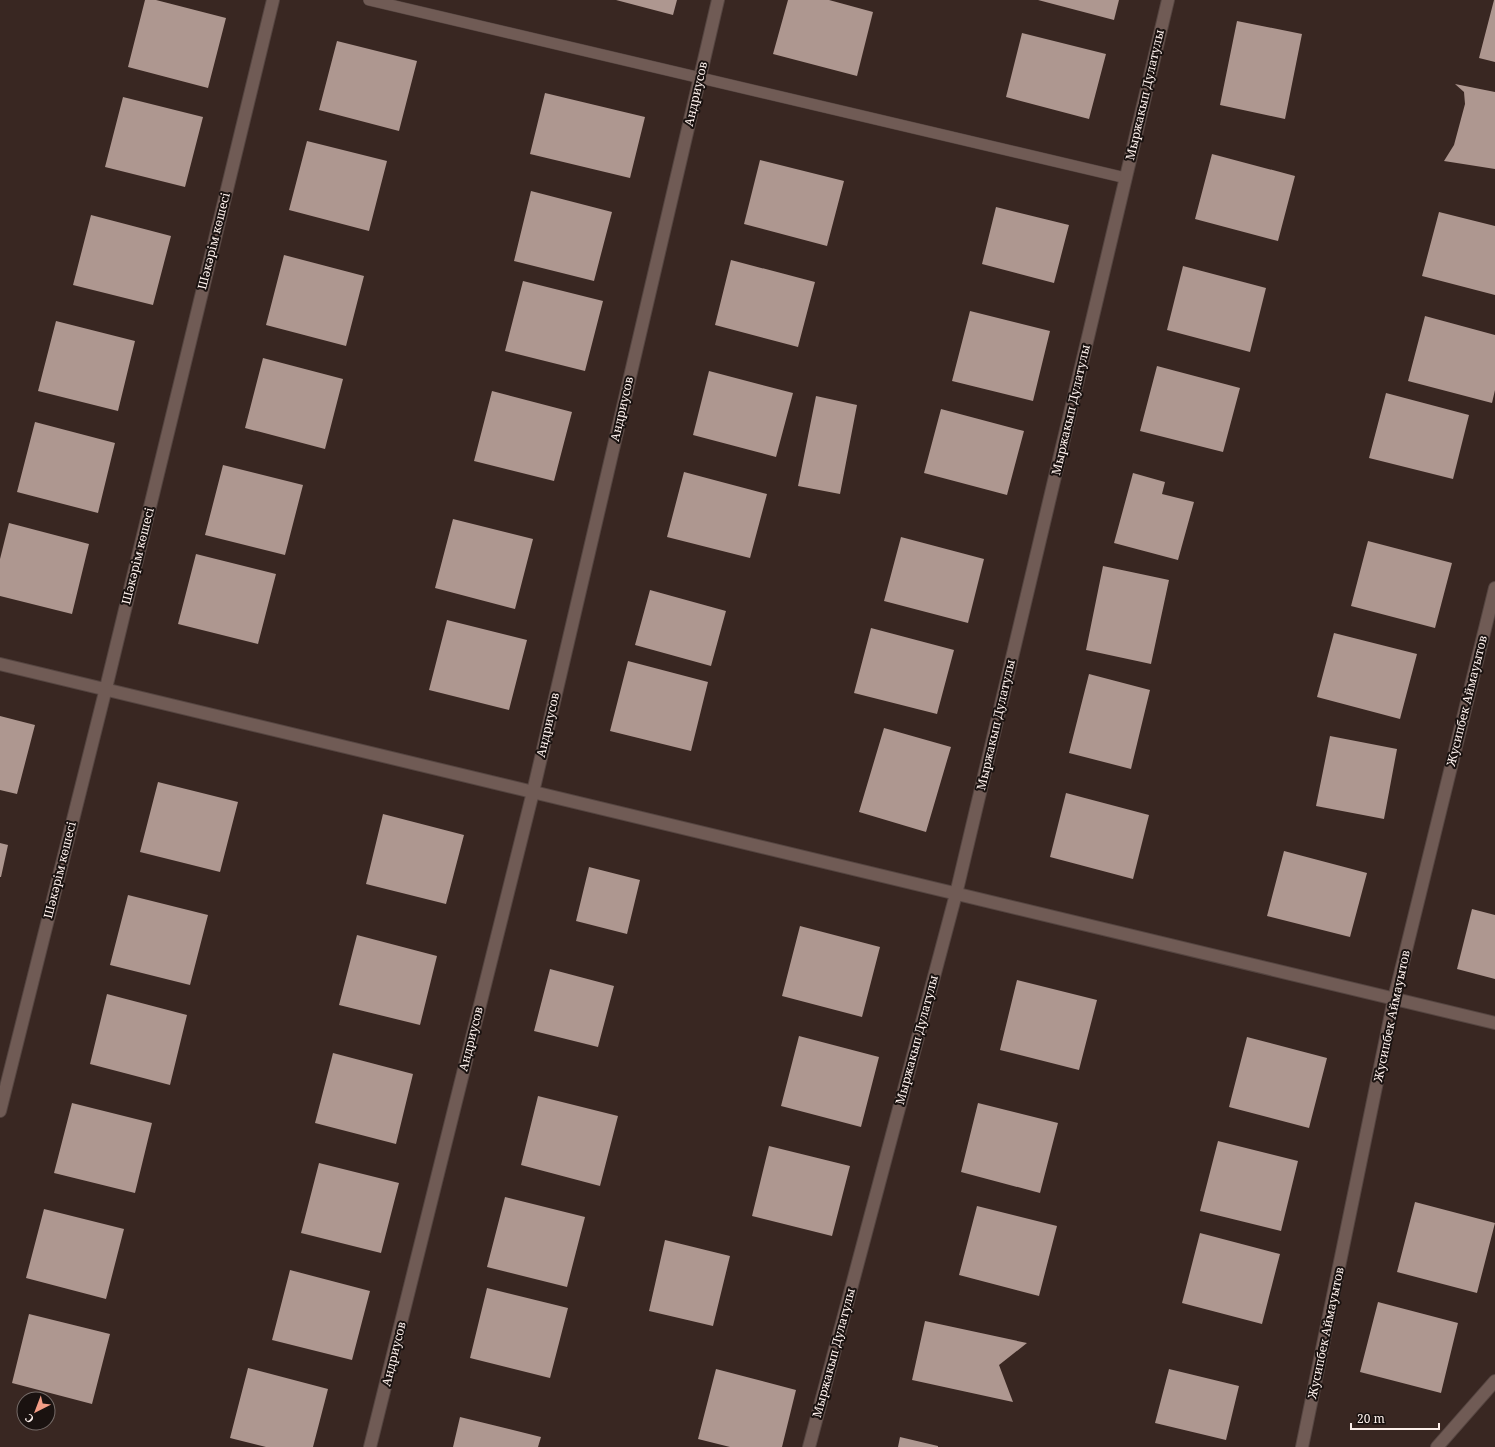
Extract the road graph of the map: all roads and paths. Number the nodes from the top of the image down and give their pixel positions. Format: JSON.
{"nodes":[{"id":1,"x":273,"y":0,"type":"edge"},
{"id":2,"x":369,"y":0,"type":"edge"},
{"id":3,"x":718,"y":0,"type":"edge"},
{"id":4,"x":1168,"y":0,"type":"edge"},
{"id":5,"x":700,"y":78,"type":"junction"},
{"id":6,"x":1126,"y":178,"type":"junction"},
{"id":7,"x":1495,"y":588,"type":"edge"},
{"id":8,"x":0,"y":664,"type":"edge"},
{"id":9,"x":106,"y":688,"type":"junction"},
{"id":10,"x":533,"y":792,"type":"junction"},
{"id":11,"x":956,"y":894,"type":"junction"},
{"id":12,"x":1394,"y":999,"type":"junction"},
{"id":13,"x":1495,"y":1023,"type":"edge"},
{"id":14,"x":0,"y":1111,"type":"edge"},
{"id":15,"x":1495,"y":1381,"type":"edge"},
{"id":16,"x":370,"y":1447,"type":"edge"},
{"id":17,"x":809,"y":1447,"type":"edge"},
{"id":18,"x":1302,"y":1447,"type":"edge"},
{"id":19,"x":1437,"y":1447,"type":"edge"}],
"edges":[{"from":1,"to":9,"type":"street","name":"Шәкәрім көшесі"},
{"from":2,"to":5,"type":"lane"},
{"from":3,"to":5,"type":"street","name":"Андриусов"},
{"from":4,"to":6,"type":"street","name":"Мыржакып Дулатулы"},
{"from":5,"to":6,"type":"lane"},
{"from":5,"to":10,"type":"street","name":"Андриусов"},
{"from":6,"to":11,"type":"street","name":"Мыржакып Дулатулы"},
{"from":7,"to":12,"type":"street","name":"Жусипбек Аймауытов"},
{"from":8,"to":9,"type":"street"},
{"from":9,"to":10,"type":"street"},
{"from":9,"to":14,"type":"street","name":"Шәкәрім көшесі"},
{"from":10,"to":11,"type":"street"},
{"from":10,"to":16,"type":"street","name":"Андриусов"},
{"from":11,"to":12,"type":"street"},
{"from":11,"to":17,"type":"street","name":"Мыржакып Дулатулы"},
{"from":12,"to":13,"type":"street"},
{"from":12,"to":18,"type":"street","name":"Жусипбек Аймауытов"},
{"from":15,"to":19,"type":"street"}]}
